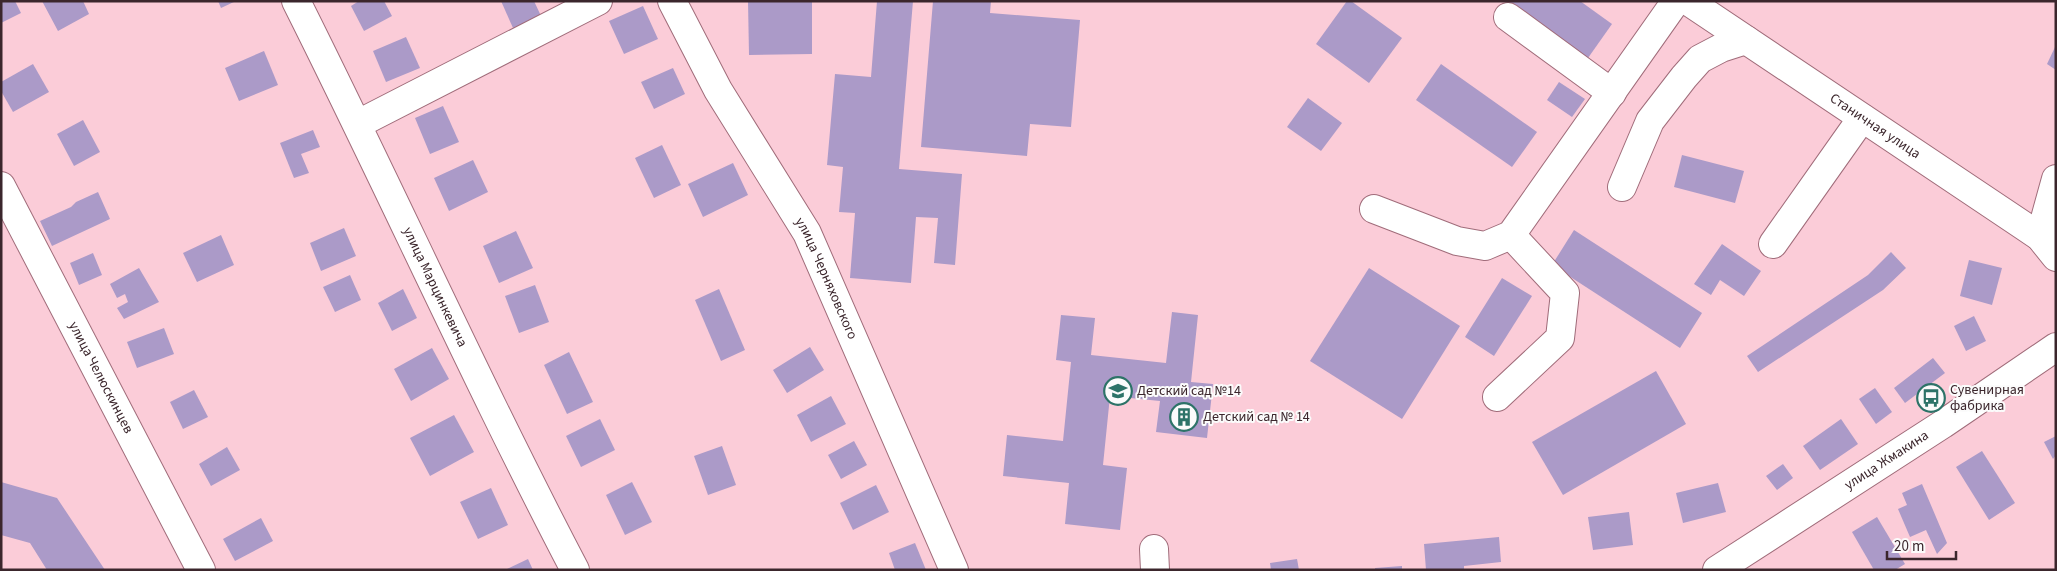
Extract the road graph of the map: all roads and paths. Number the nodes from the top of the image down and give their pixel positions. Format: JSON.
{"nodes":[{"id":1,"x":296,"y":1,"type":"edge"},
{"id":2,"x":598,"y":1,"type":"edge"},
{"id":3,"x":672,"y":1,"type":"edge"},
{"id":4,"x":1676,"y":1,"type":"edge"},
{"id":5,"x":1688,"y":1,"type":"edge"},
{"id":6,"x":1508,"y":17,"type":"dead end"},
{"id":7,"x":1746,"y":40,"type":"junction"},
{"id":8,"x":1612,"y":93,"type":"junction"},
{"id":9,"x":1862,"y":118,"type":"junction"},
{"id":10,"x":358,"y":124,"type":"junction"},
{"id":11,"x":2056,"y":179,"type":"edge"},
{"id":12,"x":1,"y":186,"type":"edge"},
{"id":13,"x":1622,"y":187,"type":"dead end"},
{"id":14,"x":1374,"y":209,"type":"dead end"},
{"id":15,"x":1511,"y":235,"type":"junction"},
{"id":16,"x":1773,"y":244,"type":"dead end"},
{"id":17,"x":2048,"y":247,"type":"edge"},
{"id":18,"x":2056,"y":347,"type":"edge"},
{"id":19,"x":1497,"y":397,"type":"dead end"},
{"id":20,"x":201,"y":570,"type":"edge"},
{"id":21,"x":576,"y":570,"type":"edge"},
{"id":22,"x":954,"y":570,"type":"edge"},
{"id":23,"x":1717,"y":570,"type":"edge"}],
"edges":[{"from":1,"to":10,"type":"street","name":"улица Марцинкевича"},
{"from":2,"to":10,"type":"street"},
{"from":3,"to":22,"type":"street","name":"улица Черняховского"},
{"from":4,"to":8,"type":"street"},
{"from":5,"to":7,"type":"street","name":"Станичная улица"},
{"from":6,"to":8,"type":"street"},
{"from":7,"to":9,"type":"street","name":"Станичная улица"},
{"from":7,"to":13,"type":"street"},
{"from":8,"to":15,"type":"street"},
{"from":9,"to":16,"type":"street"},
{"from":9,"to":17,"type":"street","name":"Станичная улица"},
{"from":10,"to":21,"type":"street","name":"улица Марцинкевича"},
{"from":11,"to":17,"type":"street"},
{"from":12,"to":20,"type":"street","name":"улица Челюскинцев"},
{"from":14,"to":15,"type":"street"},
{"from":15,"to":19,"type":"street"},
{"from":18,"to":23,"type":"street","name":"улица Жмакина"}]}
